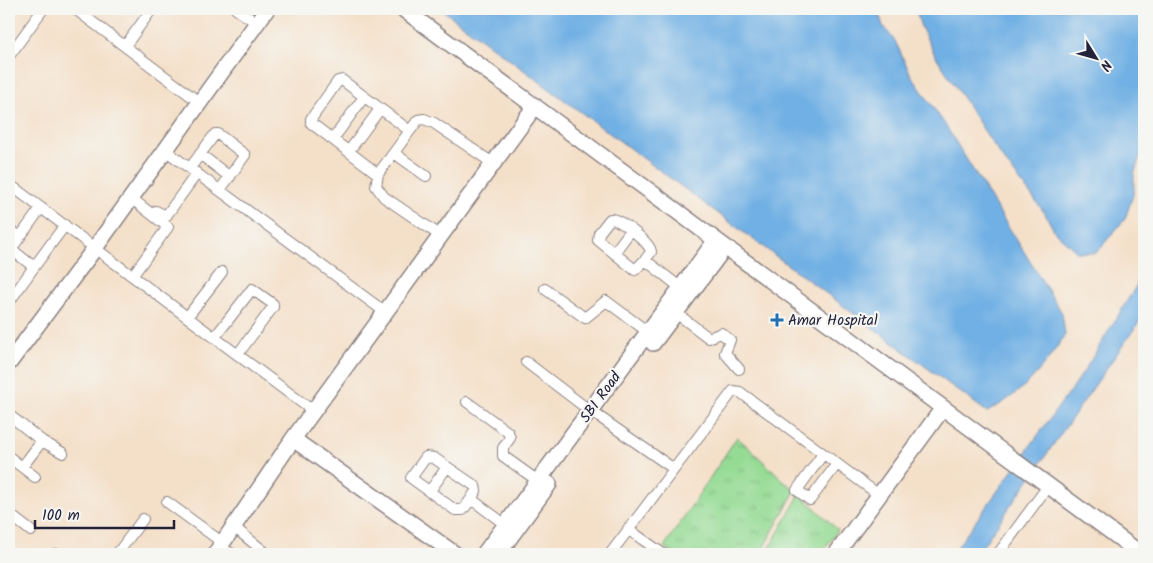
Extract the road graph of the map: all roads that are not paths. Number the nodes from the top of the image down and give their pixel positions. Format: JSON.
{"nodes":[{"id":1,"x":43,"y":9,"type":"edge"},
{"id":2,"x":75,"y":9,"type":"edge"},
{"id":3,"x":152,"y":9,"type":"edge"},
{"id":4,"x":236,"y":9,"type":"edge"},
{"id":5,"x":267,"y":9,"type":"edge"},
{"id":6,"x":403,"y":9,"type":"edge"},
{"id":7,"x":257,"y":23,"type":"junction"},
{"id":8,"x":125,"y":46,"type":"junction"},
{"id":9,"x":9,"y":56,"type":"edge"},
{"id":10,"x":364,"y":97,"type":"junction"},
{"id":11,"x":199,"y":102,"type":"junction"},
{"id":12,"x":535,"y":106,"type":"junction"},
{"id":13,"x":380,"y":109,"type":"junction"},
{"id":14,"x":410,"y":131,"type":"junction"},
{"id":15,"x":333,"y":139,"type":"junction"},
{"id":16,"x":165,"y":150,"type":"junction"},
{"id":17,"x":349,"y":151,"type":"junction"},
{"id":18,"x":394,"y":153,"type":"junction"},
{"id":19,"x":200,"y":154,"type":"junction"},
{"id":20,"x":494,"y":164,"type":"junction"},
{"id":21,"x":193,"y":171,"type":"junction"},
{"id":22,"x":378,"y":174,"type":"junction"},
{"id":23,"x":230,"y":176,"type":"junction"},
{"id":24,"x":426,"y":176,"type":"dead end"},
{"id":25,"x":9,"y":184,"type":"edge"},
{"id":26,"x":220,"y":190,"type":"junction"},
{"id":27,"x":132,"y":197,"type":"junction"},
{"id":28,"x":41,"y":208,"type":"junction"},
{"id":29,"x":65,"y":225,"type":"junction"},
{"id":30,"x":9,"y":229,"type":"edge"},
{"id":31,"x":631,"y":230,"type":"junction"},
{"id":32,"x":441,"y":236,"type":"junction"},
{"id":33,"x":20,"y":237,"type":"junction"},
{"id":34,"x":720,"y":244,"type":"junction"},
{"id":35,"x":95,"y":248,"type":"junction"},
{"id":36,"x":10,"y":250,"type":"edge"},
{"id":37,"x":614,"y":253,"type":"junction"},
{"id":38,"x":645,"y":260,"type":"junction"},
{"id":39,"x":34,"y":267,"type":"junction"},
{"id":40,"x":222,"y":272,"type":"dead end"},
{"id":41,"x":133,"y":275,"type":"junction"},
{"id":42,"x":681,"y":288,"type":"junction"},
{"id":43,"x":545,"y":289,"type":"dead end"},
{"id":44,"x":9,"y":302,"type":"edge"},
{"id":45,"x":385,"y":312,"type":"junction"},
{"id":46,"x":676,"y":313,"type":"junction"},
{"id":47,"x":188,"y":316,"type":"junction"},
{"id":48,"x":648,"y":332,"type":"junction"},
{"id":49,"x":215,"y":336,"type":"junction"},
{"id":50,"x":238,"y":354,"type":"junction"},
{"id":51,"x":526,"y":362,"type":"dead end"},
{"id":52,"x":9,"y":363,"type":"edge"},
{"id":53,"x":739,"y":369,"type":"dead end"},
{"id":54,"x":467,"y":402,"type":"dead end"},
{"id":55,"x":943,"y":408,"type":"junction"},
{"id":56,"x":313,"y":411,"type":"junction"},
{"id":57,"x":594,"y":413,"type":"junction"},
{"id":58,"x":9,"y":415,"type":"edge"},
{"id":59,"x":293,"y":439,"type":"junction"},
{"id":60,"x":42,"y":441,"type":"junction"},
{"id":61,"x":63,"y":453,"type":"dead end"},
{"id":62,"x":823,"y":454,"type":"junction"},
{"id":63,"x":9,"y":457,"type":"edge"},
{"id":64,"x":816,"y":464,"type":"junction"},
{"id":65,"x":837,"y":464,"type":"junction"},
{"id":66,"x":22,"y":467,"type":"junction"},
{"id":67,"x":447,"y":467,"type":"junction"},
{"id":68,"x":674,"y":469,"type":"junction"},
{"id":69,"x":830,"y":475,"type":"junction"},
{"id":70,"x":35,"y":476,"type":"dead end"},
{"id":71,"x":538,"y":481,"type":"junction"},
{"id":72,"x":1046,"y":483,"type":"junction"},
{"id":73,"x":429,"y":492,"type":"junction"},
{"id":74,"x":879,"y":495,"type":"junction"},
{"id":75,"x":470,"y":499,"type":"junction"},
{"id":76,"x":167,"y":502,"type":"dead end"},
{"id":77,"x":9,"y":514,"type":"edge"},
{"id":78,"x":143,"y":519,"type":"dead end"},
{"id":79,"x":506,"y":525,"type":"junction"},
{"id":80,"x":234,"y":527,"type":"junction"},
{"id":81,"x":628,"y":529,"type":"junction"},
{"id":82,"x":31,"y":531,"type":"dead end"},
{"id":83,"x":225,"y":551,"type":"edge"},
{"id":84,"x":117,"y":554,"type":"edge"},
{"id":85,"x":267,"y":554,"type":"edge"},
{"id":86,"x":455,"y":554,"type":"edge"},
{"id":87,"x":484,"y":554,"type":"edge"},
{"id":88,"x":498,"y":554,"type":"edge"},
{"id":89,"x":610,"y":554,"type":"edge"},
{"id":90,"x":663,"y":554,"type":"edge"},
{"id":91,"x":836,"y":554,"type":"edge"},
{"id":92,"x":998,"y":554,"type":"edge"},
{"id":93,"x":1141,"y":554,"type":"edge"}],
"edges":[{"from":1,"to":9,"type":"street"},
{"from":2,"to":8,"type":"street"},
{"from":3,"to":8,"type":"street"},
{"from":4,"to":7,"type":"street"},
{"from":5,"to":7,"type":"street"},
{"from":6,"to":12,"type":"street"},
{"from":7,"to":11,"type":"street"},
{"from":8,"to":11,"type":"street"},
{"from":10,"to":13,"type":"street"},
{"from":10,"to":15,"type":"street"},
{"from":10,"to":15,"type":"street"},
{"from":11,"to":16,"type":"street"},
{"from":12,"to":20,"type":"street"},
{"from":12,"to":34,"type":"street"},
{"from":13,"to":14,"type":"street"},
{"from":13,"to":17,"type":"street"},
{"from":14,"to":18,"type":"street"},
{"from":14,"to":20,"type":"street"},
{"from":15,"to":17,"type":"street"},
{"from":16,"to":21,"type":"street"},
{"from":16,"to":27,"type":"street"},
{"from":17,"to":22,"type":"street"},
{"from":18,"to":22,"type":"street"},
{"from":18,"to":24,"type":"street"},
{"from":19,"to":21,"type":"street"},
{"from":19,"to":23,"type":"street"},
{"from":19,"to":23,"type":"street"},
{"from":20,"to":32,"type":"street"},
{"from":21,"to":26,"type":"street"},
{"from":21,"to":27,"type":"street"},
{"from":22,"to":32,"type":"street"},
{"from":23,"to":26,"type":"street"},
{"from":25,"to":28,"type":"street"},
{"from":26,"to":45,"type":"street"},
{"from":27,"to":35,"type":"street"},
{"from":27,"to":41,"type":"street"},
{"from":28,"to":29,"type":"street"},
{"from":28,"to":33,"type":"street"},
{"from":29,"to":35,"type":"street"},
{"from":29,"to":39,"type":"street"},
{"from":30,"to":33,"type":"street"},
{"from":31,"to":37,"type":"street"},
{"from":31,"to":37,"type":"street"},
{"from":31,"to":38,"type":"street"},
{"from":32,"to":45,"type":"street"},
{"from":33,"to":36,"type":"street"},
{"from":34,"to":42,"type":"street","name":"SBI Road"},
{"from":34,"to":46,"type":"street","name":"SBI Road"},
{"from":34,"to":55,"type":"street"},
{"from":35,"to":41,"type":"street"},
{"from":35,"to":52,"type":"street"},
{"from":36,"to":39,"type":"street"},
{"from":37,"to":38,"type":"street"},
{"from":38,"to":42,"type":"street"},
{"from":39,"to":44,"type":"street"},
{"from":40,"to":47,"type":"street"},
{"from":41,"to":47,"type":"street"},
{"from":42,"to":48,"type":"street","name":"SBI Road"},
{"from":43,"to":48,"type":"street"},
{"from":45,"to":56,"type":"street"},
{"from":46,"to":53,"type":"street"},
{"from":46,"to":57,"type":"street","name":"SBI Road"},
{"from":47,"to":49,"type":"street"},
{"from":48,"to":57,"type":"street","name":"SBI Road"},
{"from":49,"to":50,"type":"street"},
{"from":49,"to":50,"type":"street"},
{"from":50,"to":56,"type":"street"},
{"from":51,"to":57,"type":"street"},
{"from":54,"to":71,"type":"street"},
{"from":55,"to":72,"type":"street"},
{"from":55,"to":74,"type":"street"},
{"from":56,"to":59,"type":"street"},
{"from":57,"to":68,"type":"street"},
{"from":57,"to":71,"type":"street","name":"SBI Road"},
{"from":57,"to":88,"type":"street","name":"SBI Road"},
{"from":58,"to":60,"type":"street"},
{"from":59,"to":80,"type":"street"},
{"from":59,"to":86,"type":"street"},
{"from":60,"to":61,"type":"street"},
{"from":60,"to":66,"type":"street"},
{"from":62,"to":64,"type":"street"},
{"from":62,"to":65,"type":"street"},
{"from":62,"to":68,"type":"street"},
{"from":63,"to":66,"type":"street"},
{"from":64,"to":69,"type":"street"},
{"from":64,"to":69,"type":"street"},
{"from":65,"to":69,"type":"street"},
{"from":65,"to":74,"type":"street"},
{"from":66,"to":70,"type":"street"},
{"from":67,"to":73,"type":"street"},
{"from":67,"to":73,"type":"street"},
{"from":67,"to":75,"type":"street"},
{"from":68,"to":81,"type":"street"},
{"from":71,"to":79,"type":"street","name":"SBI Road"},
{"from":72,"to":92,"type":"street"},
{"from":72,"to":93,"type":"street"},
{"from":73,"to":75,"type":"street"},
{"from":74,"to":91,"type":"street"},
{"from":75,"to":79,"type":"street"},
{"from":76,"to":83,"type":"street"},
{"from":77,"to":82,"type":"street"},
{"from":78,"to":84,"type":"street"},
{"from":79,"to":87,"type":"street","name":"SBI Road"},
{"from":80,"to":83,"type":"street"},
{"from":80,"to":85,"type":"street"},
{"from":81,"to":89,"type":"street"},
{"from":81,"to":90,"type":"street"}]}
